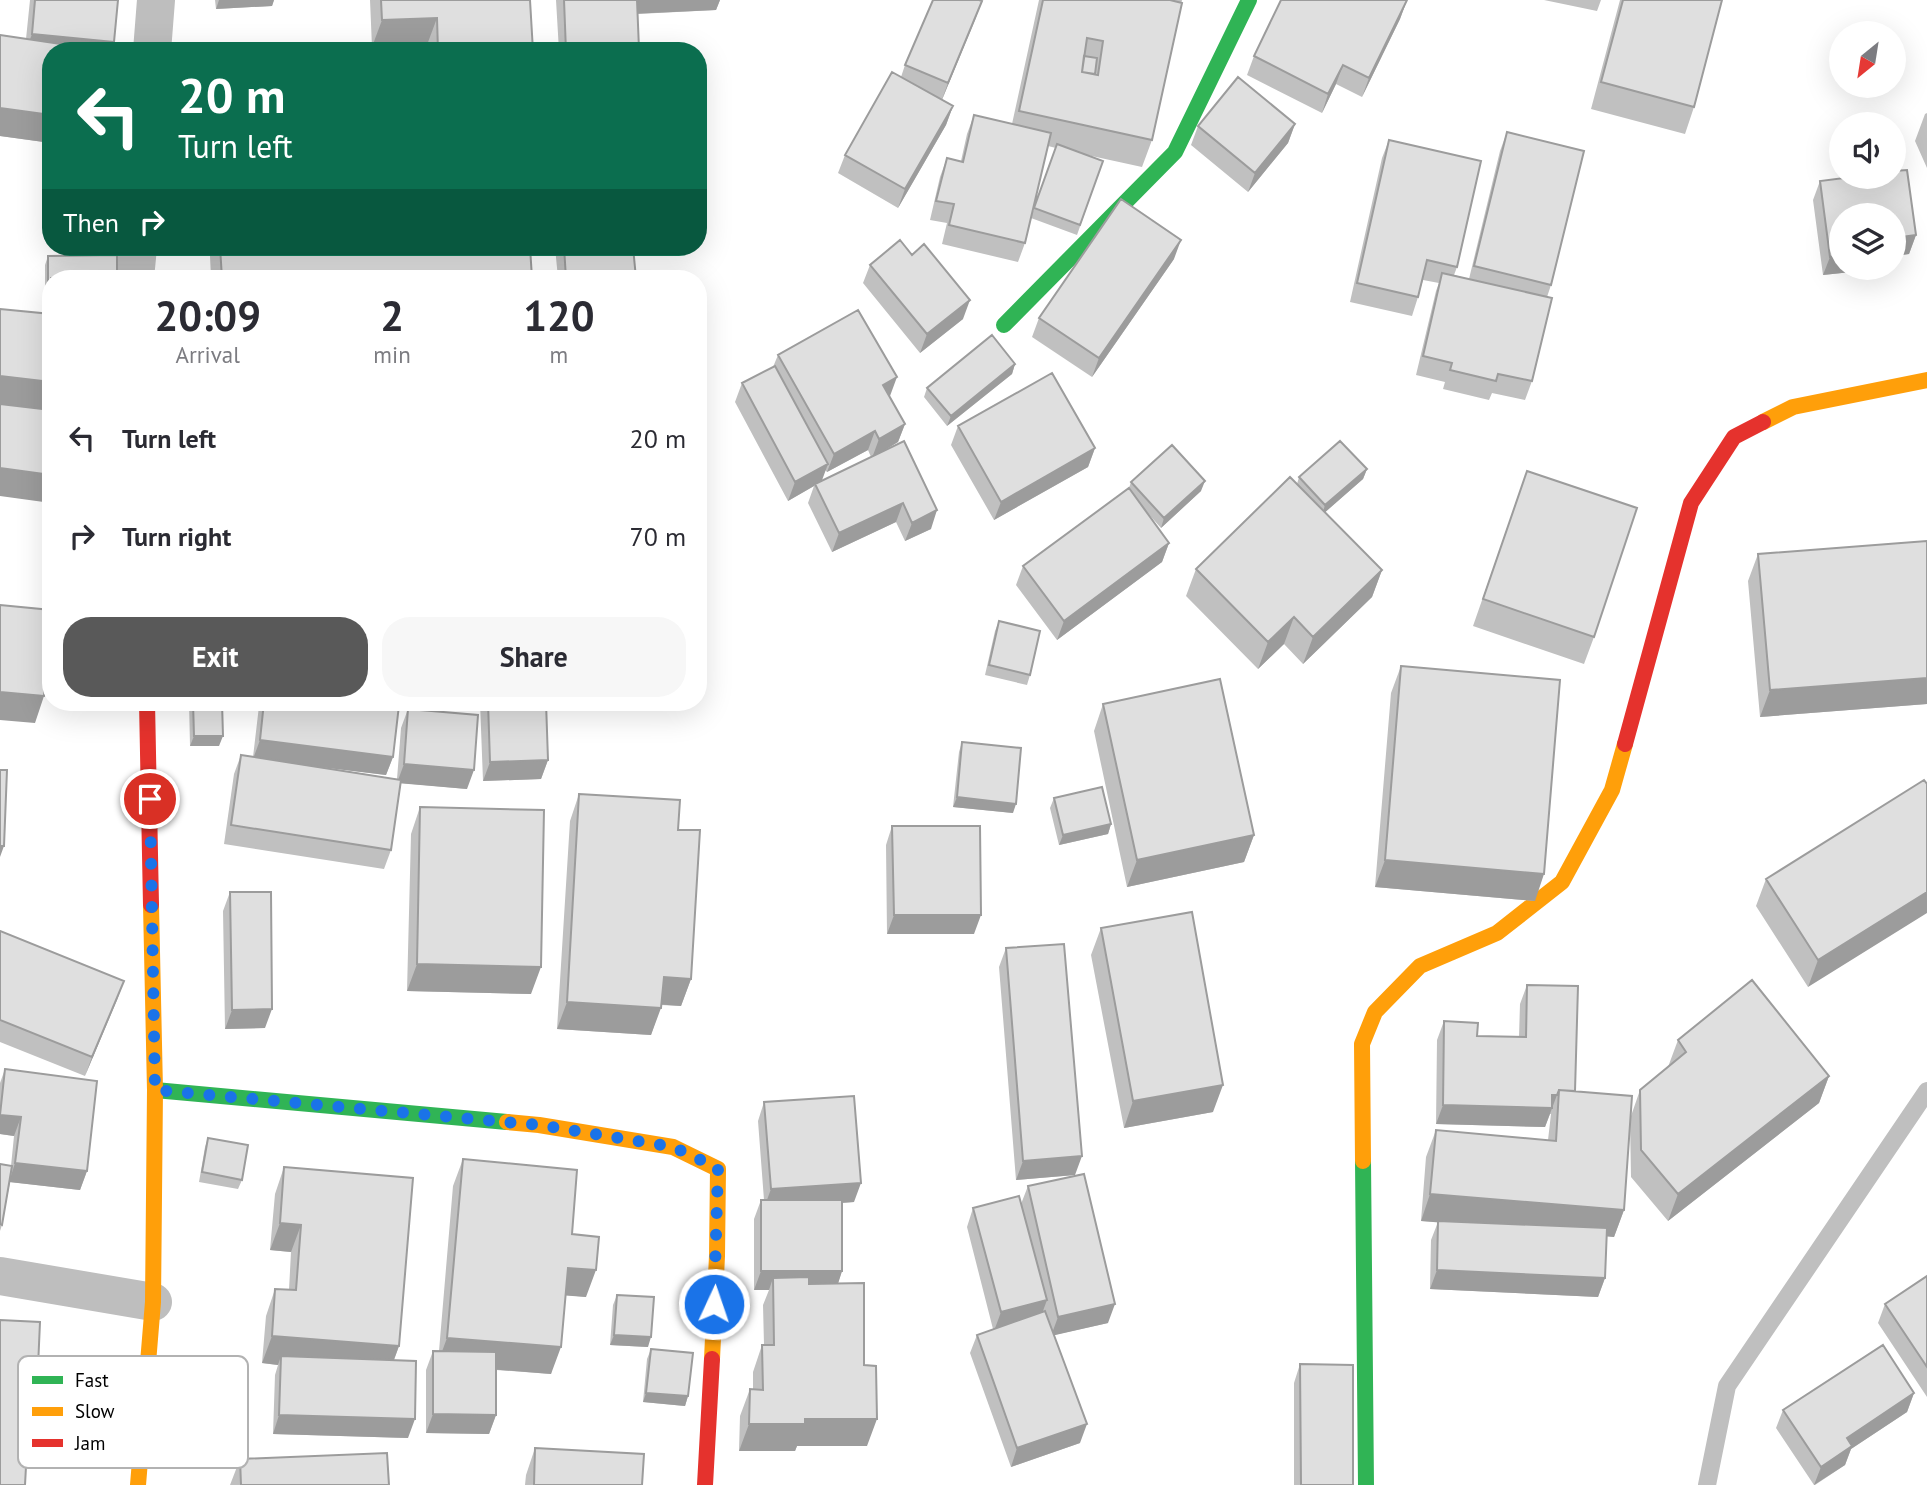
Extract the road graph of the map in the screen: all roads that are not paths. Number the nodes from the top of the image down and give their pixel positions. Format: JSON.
{"nodes":[{"id":1,"x":156,"y":0,"type":"edge"},
{"id":2,"x":1249,"y":0,"type":"edge"},
{"id":3,"x":153,"y":42,"type":"edge"},
{"id":4,"x":1004,"y":325,"type":"dead end"},
{"id":5,"x":1927,"y":380,"type":"edge"},
{"id":6,"x":147,"y":711,"type":"edge"},
{"id":7,"x":155,"y":1090,"type":"junction"},
{"id":8,"x":0,"y":1276,"type":"edge"},
{"id":9,"x":153,"y":1302,"type":"junction"},
{"id":10,"x":149,"y":1356,"type":"edge"},
{"id":11,"x":705,"y":1485,"type":"edge"},
{"id":12,"x":1366,"y":1485,"type":"edge"}],
"edges":[{"from":1,"to":3,"type":"street"},
{"from":2,"to":4,"type":"street"},
{"from":5,"to":12,"type":"street"},
{"from":6,"to":7,"type":"street"},
{"from":7,"to":9,"type":"street"},
{"from":7,"to":11,"type":"street"},
{"from":8,"to":9,"type":"street"},
{"from":9,"to":10,"type":"street"}]}
